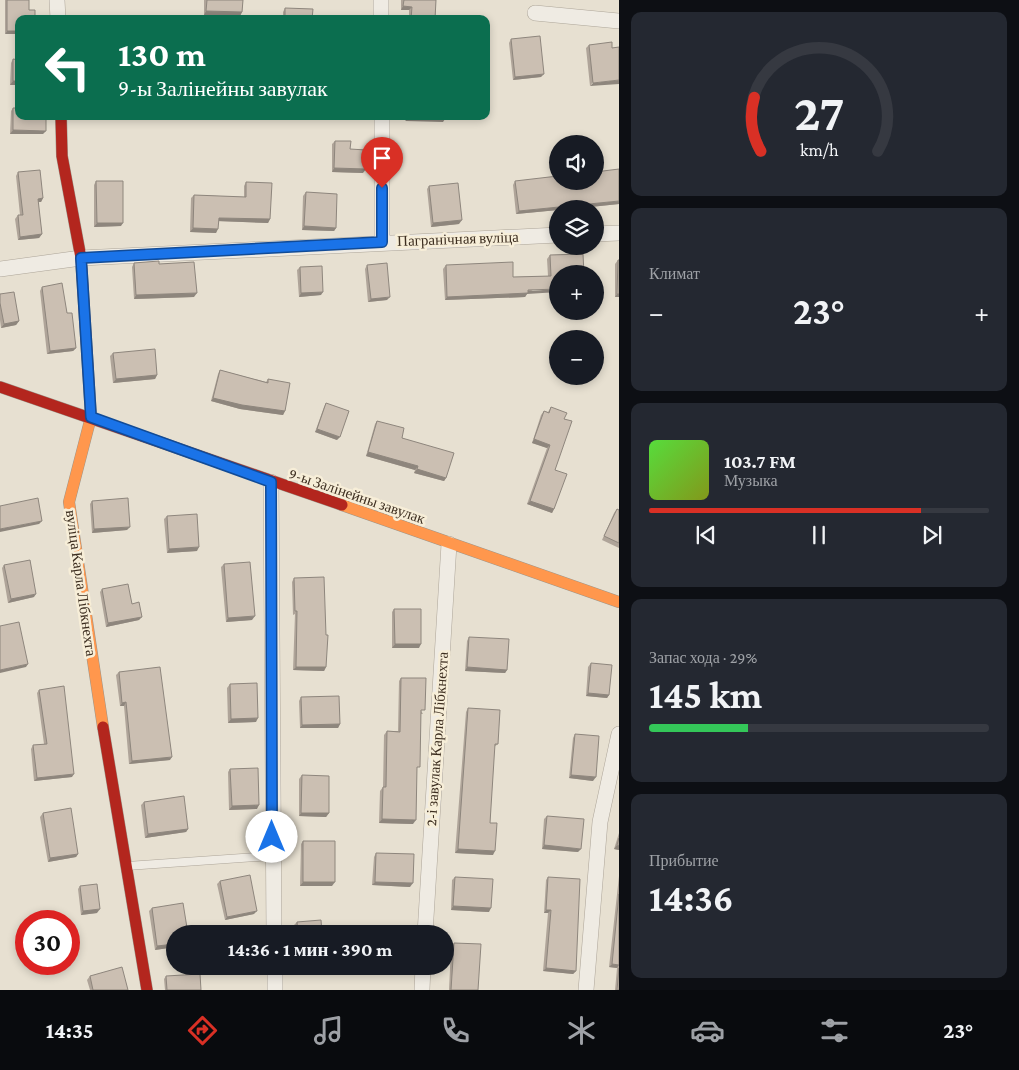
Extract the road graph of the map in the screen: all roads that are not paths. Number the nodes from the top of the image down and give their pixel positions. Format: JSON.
{"nodes":[{"id":1,"x":57,"y":0,"type":"edge"},
{"id":2,"x":381,"y":0,"type":"edge"},
{"id":3,"x":535,"y":13,"type":"dead end"},
{"id":4,"x":58,"y":15,"type":"edge"},
{"id":5,"x":382,"y":15,"type":"edge"},
{"id":6,"x":619,"y":21,"type":"edge"},
{"id":7,"x":61,"y":120,"type":"edge"},
{"id":8,"x":382,"y":120,"type":"edge"},
{"id":9,"x":619,"y":233,"type":"edge"},
{"id":10,"x":604,"y":234,"type":"edge"},
{"id":11,"x":549,"y":235,"type":"edge"},
{"id":12,"x":382,"y":242,"type":"junction"},
{"id":13,"x":81,"y":258,"type":"junction"},
{"id":14,"x":0,"y":269,"type":"edge"},
{"id":15,"x":0,"y":387,"type":"edge"},
{"id":16,"x":91,"y":417,"type":"junction"},
{"id":17,"x":271,"y":482,"type":"junction"},
{"id":18,"x":449,"y":544,"type":"junction"},
{"id":19,"x":619,"y":601,"type":"edge"},
{"id":20,"x":619,"y":734,"type":"edge"},
{"id":21,"x":272,"y":856,"type":"junction"},
{"id":22,"x":126,"y":866,"type":"junction"},
{"id":23,"x":274,"y":925,"type":"edge"},
{"id":24,"x":426,"y":925,"type":"edge"},
{"id":25,"x":275,"y":975,"type":"edge"},
{"id":26,"x":423,"y":975,"type":"edge"},
{"id":27,"x":147,"y":990,"type":"edge"},
{"id":28,"x":275,"y":990,"type":"edge"},
{"id":29,"x":422,"y":990,"type":"edge"},
{"id":30,"x":586,"y":990,"type":"edge"}],
"edges":[{"from":1,"to":4,"type":"street"},
{"from":2,"to":5,"type":"street"},
{"from":3,"to":6,"type":"street"},
{"from":7,"to":13,"type":"street","name":"вуліца Карла Лібкнехта"},
{"from":8,"to":12,"type":"street"},
{"from":9,"to":10,"type":"street"},
{"from":11,"to":12,"type":"street","name":"Пагранічная вуліца"},
{"from":12,"to":13,"type":"street","name":"Пагранічная вуліца"},
{"from":13,"to":14,"type":"street","name":"Пагранічная вуліца"},
{"from":13,"to":16,"type":"street","name":"вуліца Карла Лібкнехта"},
{"from":15,"to":16,"type":"street","name":"9-ы Залінейны завулак"},
{"from":16,"to":17,"type":"street","name":"9-ы Залінейны завулак"},
{"from":16,"to":22,"type":"street","name":"вуліца Карла Лібкнехта"},
{"from":17,"to":18,"type":"street","name":"9-ы Залінейны завулак"},
{"from":17,"to":21,"type":"street"},
{"from":18,"to":19,"type":"street","name":"9-ы Залінейны завулак"},
{"from":18,"to":24,"type":"street","name":"2-і завулак Карла Лібкнехта"},
{"from":20,"to":30,"type":"street"},
{"from":21,"to":22,"type":"lane"},
{"from":21,"to":23,"type":"street"},
{"from":22,"to":27,"type":"street","name":"вуліца Карла Лібкнехта"},
{"from":25,"to":28,"type":"street"},
{"from":26,"to":29,"type":"street"}]}
